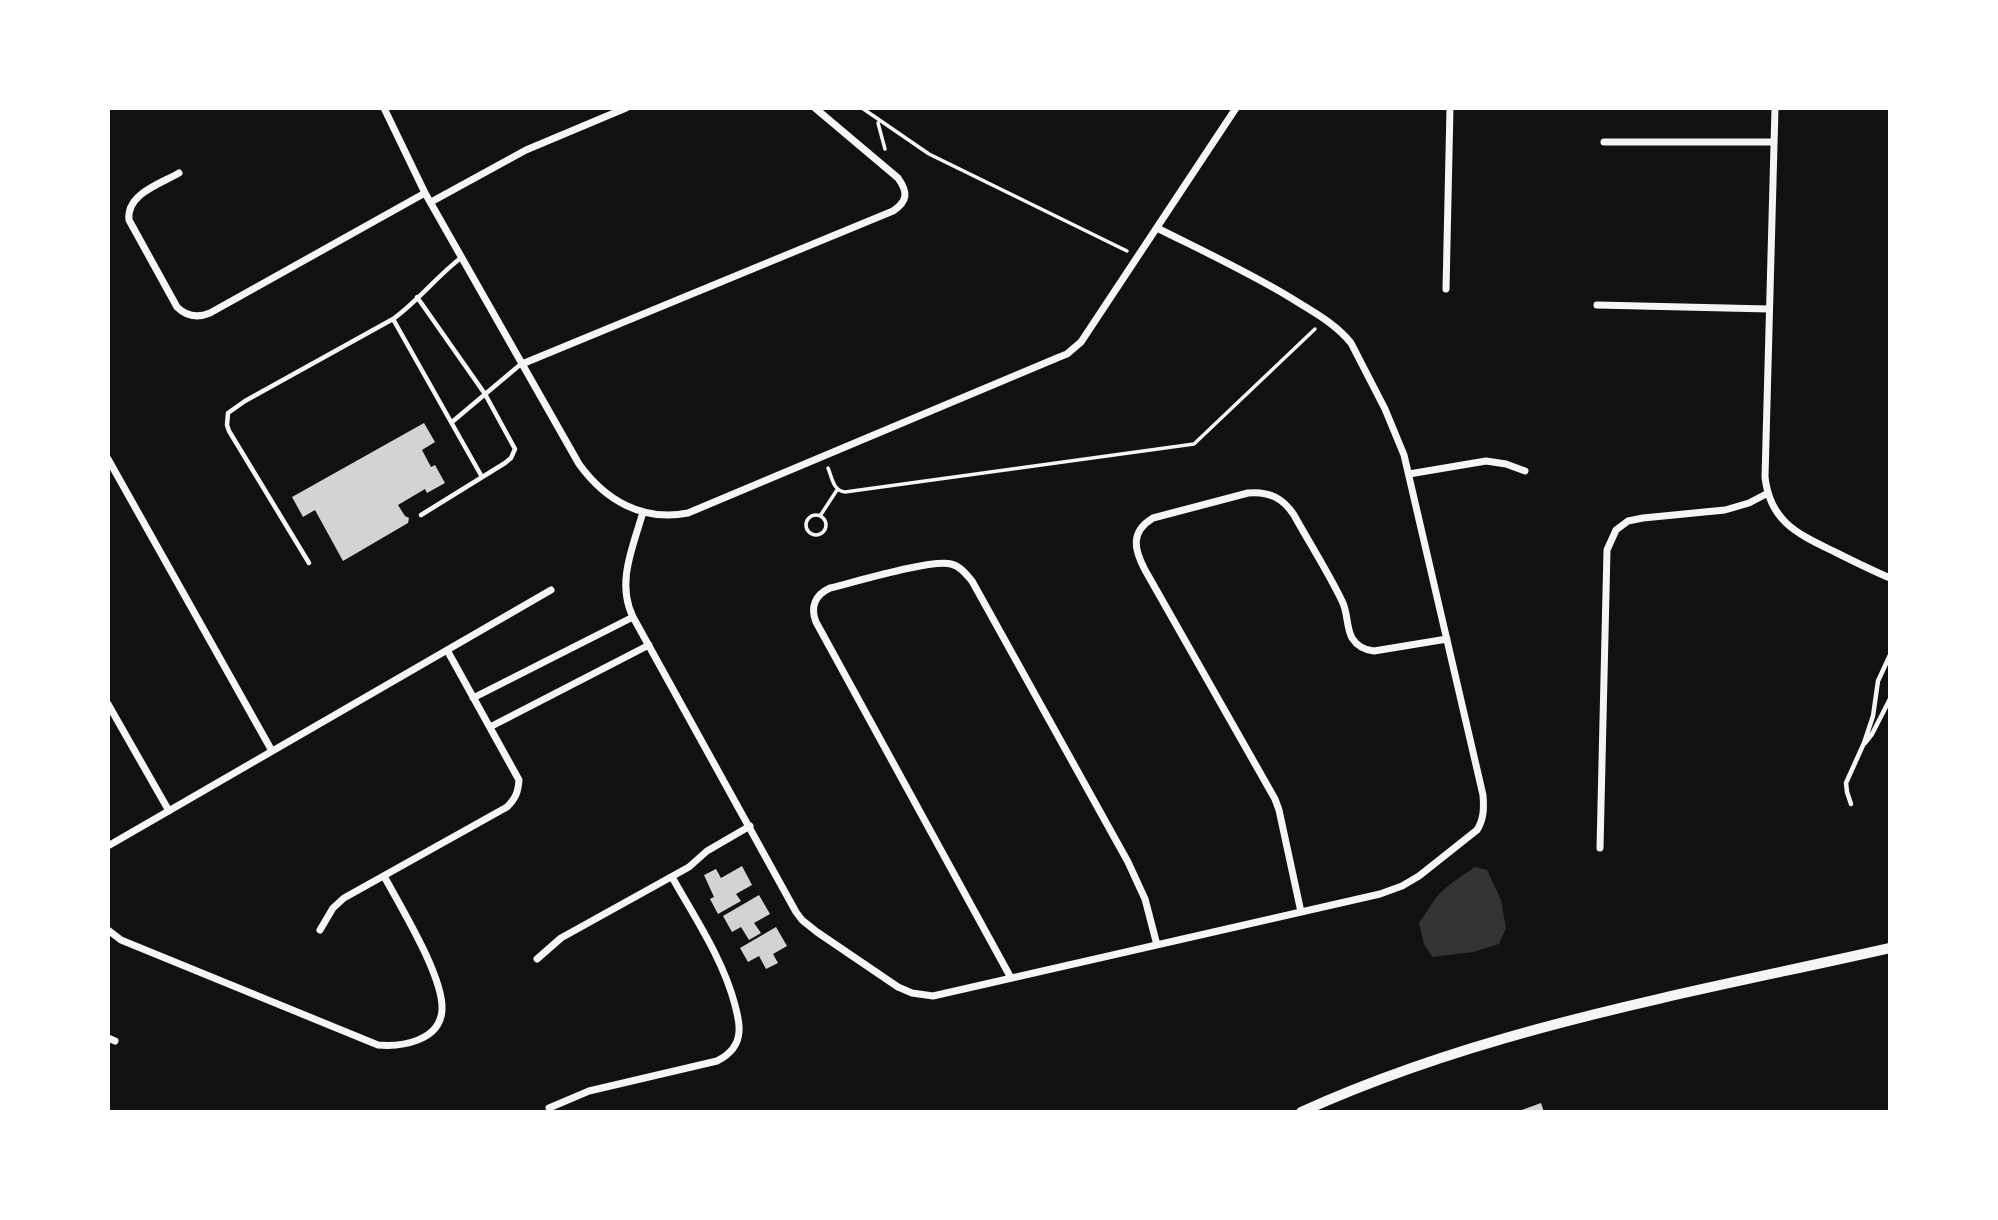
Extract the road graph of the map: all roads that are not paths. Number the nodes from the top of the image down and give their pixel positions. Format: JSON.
{"nodes":[{"id":1,"x":384,"y":108,"type":"edge"},
{"id":2,"x":626,"y":108,"type":"edge"},
{"id":3,"x":815,"y":108,"type":"edge"},
{"id":4,"x":1236,"y":108,"type":"edge"},
{"id":5,"x":1450,"y":108,"type":"edge"},
{"id":6,"x":1775,"y":108,"type":"edge"},
{"id":7,"x":1604,"y":142,"type":"dead end"},
{"id":8,"x":1774,"y":142,"type":"junction"},
{"id":9,"x":179,"y":173,"type":"dead end"},
{"id":10,"x":425,"y":192,"type":"junction"},
{"id":11,"x":430,"y":202,"type":"junction"},
{"id":12,"x":1157,"y":228,"type":"junction"},
{"id":13,"x":462,"y":257,"type":"junction"},
{"id":14,"x":1446,"y":289,"type":"dead end"},
{"id":15,"x":417,"y":297,"type":"junction"},
{"id":16,"x":1597,"y":305,"type":"dead end"},
{"id":17,"x":1769,"y":309,"type":"junction"},
{"id":18,"x":393,"y":319,"type":"junction"},
{"id":19,"x":522,"y":364,"type":"junction"},
{"id":20,"x":485,"y":394,"type":"junction"},
{"id":21,"x":452,"y":422,"type":"junction"},
{"id":22,"x":108,"y":459,"type":"edge"},
{"id":23,"x":1525,"y":471,"type":"dead end"},
{"id":24,"x":1409,"y":474,"type":"junction"},
{"id":25,"x":482,"y":477,"type":"junction"},
{"id":26,"x":1768,"y":494,"type":"junction"},
{"id":27,"x":643,"y":512,"type":"junction"},
{"id":28,"x":421,"y":515,"type":"dead end"},
{"id":29,"x":309,"y":563,"type":"dead end"},
{"id":30,"x":1889,"y":579,"type":"edge"},
{"id":31,"x":551,"y":590,"type":"dead end"},
{"id":32,"x":633,"y":617,"type":"junction"},
{"id":33,"x":1447,"y":639,"type":"junction"},
{"id":34,"x":649,"y":645,"type":"junction"},
{"id":35,"x":447,"y":650,"type":"junction"},
{"id":36,"x":1889,"y":654,"type":"edge"},
{"id":37,"x":473,"y":698,"type":"junction"},
{"id":38,"x":1889,"y":699,"type":"edge"},
{"id":39,"x":108,"y":704,"type":"edge"},
{"id":40,"x":490,"y":727,"type":"junction"},
{"id":41,"x":1864,"y":743,"type":"junction"},
{"id":42,"x":272,"y":751,"type":"junction"},
{"id":43,"x":1851,"y":804,"type":"dead end"},
{"id":44,"x":169,"y":811,"type":"junction"},
{"id":45,"x":750,"y":826,"type":"junction"},
{"id":46,"x":108,"y":846,"type":"edge"},
{"id":47,"x":1600,"y":848,"type":"dead end"},
{"id":48,"x":384,"y":876,"type":"junction"},
{"id":49,"x":672,"y":877,"type":"junction"},
{"id":50,"x":1301,"y":912,"type":"junction"},
{"id":51,"x":108,"y":930,"type":"edge"},
{"id":52,"x":320,"y":930,"type":"dead end"},
{"id":53,"x":1157,"y":945,"type":"junction"},
{"id":54,"x":1889,"y":947,"type":"edge"},
{"id":55,"x":537,"y":959,"type":"dead end"},
{"id":56,"x":1012,"y":978,"type":"junction"},
{"id":57,"x":549,"y":1108,"type":"dead end"},
{"id":58,"x":1301,"y":1111,"type":"edge"}],
"edges":[{"from":1,"to":10,"type":"street"},
{"from":2,"to":11,"type":"street"},
{"from":3,"to":19,"type":"street"},
{"from":4,"to":12,"type":"street"},
{"from":5,"to":14,"type":"street"},
{"from":6,"to":8,"type":"street"},
{"from":7,"to":8,"type":"street"},
{"from":8,"to":17,"type":"street"},
{"from":9,"to":10,"type":"street"},
{"from":10,"to":11,"type":"street"},
{"from":11,"to":13,"type":"street"},
{"from":12,"to":24,"type":"street"},
{"from":12,"to":27,"type":"street"},
{"from":13,"to":15,"type":"lane"},
{"from":13,"to":19,"type":"street"},
{"from":15,"to":18,"type":"lane"},
{"from":15,"to":20,"type":"lane"},
{"from":16,"to":17,"type":"street"},
{"from":17,"to":26,"type":"street"},
{"from":18,"to":21,"type":"lane"},
{"from":18,"to":29,"type":"lane"},
{"from":19,"to":20,"type":"lane"},
{"from":19,"to":27,"type":"street"},
{"from":20,"to":21,"type":"lane"},
{"from":20,"to":25,"type":"lane"},
{"from":21,"to":25,"type":"lane"},
{"from":22,"to":42,"type":"street"},
{"from":23,"to":24,"type":"street"},
{"from":24,"to":33,"type":"street"},
{"from":25,"to":28,"type":"lane"},
{"from":26,"to":30,"type":"street"},
{"from":26,"to":47,"type":"street"},
{"from":27,"to":32,"type":"street"},
{"from":31,"to":35,"type":"street"},
{"from":32,"to":34,"type":"street"},
{"from":32,"to":37,"type":"street"},
{"from":33,"to":50,"type":"street"},
{"from":33,"to":50,"type":"street"},
{"from":34,"to":40,"type":"street"},
{"from":34,"to":45,"type":"street"},
{"from":35,"to":37,"type":"street"},
{"from":35,"to":42,"type":"street"},
{"from":36,"to":41,"type":"lane"},
{"from":37,"to":40,"type":"street"},
{"from":38,"to":41,"type":"lane"},
{"from":39,"to":44,"type":"street"},
{"from":40,"to":48,"type":"street"},
{"from":41,"to":43,"type":"lane"},
{"from":42,"to":44,"type":"street"},
{"from":44,"to":46,"type":"street"},
{"from":45,"to":49,"type":"street"},
{"from":45,"to":56,"type":"street"},
{"from":48,"to":51,"type":"street"},
{"from":48,"to":52,"type":"street"},
{"from":49,"to":55,"type":"street"},
{"from":49,"to":57,"type":"street"},
{"from":50,"to":53,"type":"street"},
{"from":53,"to":56,"type":"street"},
{"from":53,"to":56,"type":"street"},
{"from":54,"to":58,"type":"street"}]}
